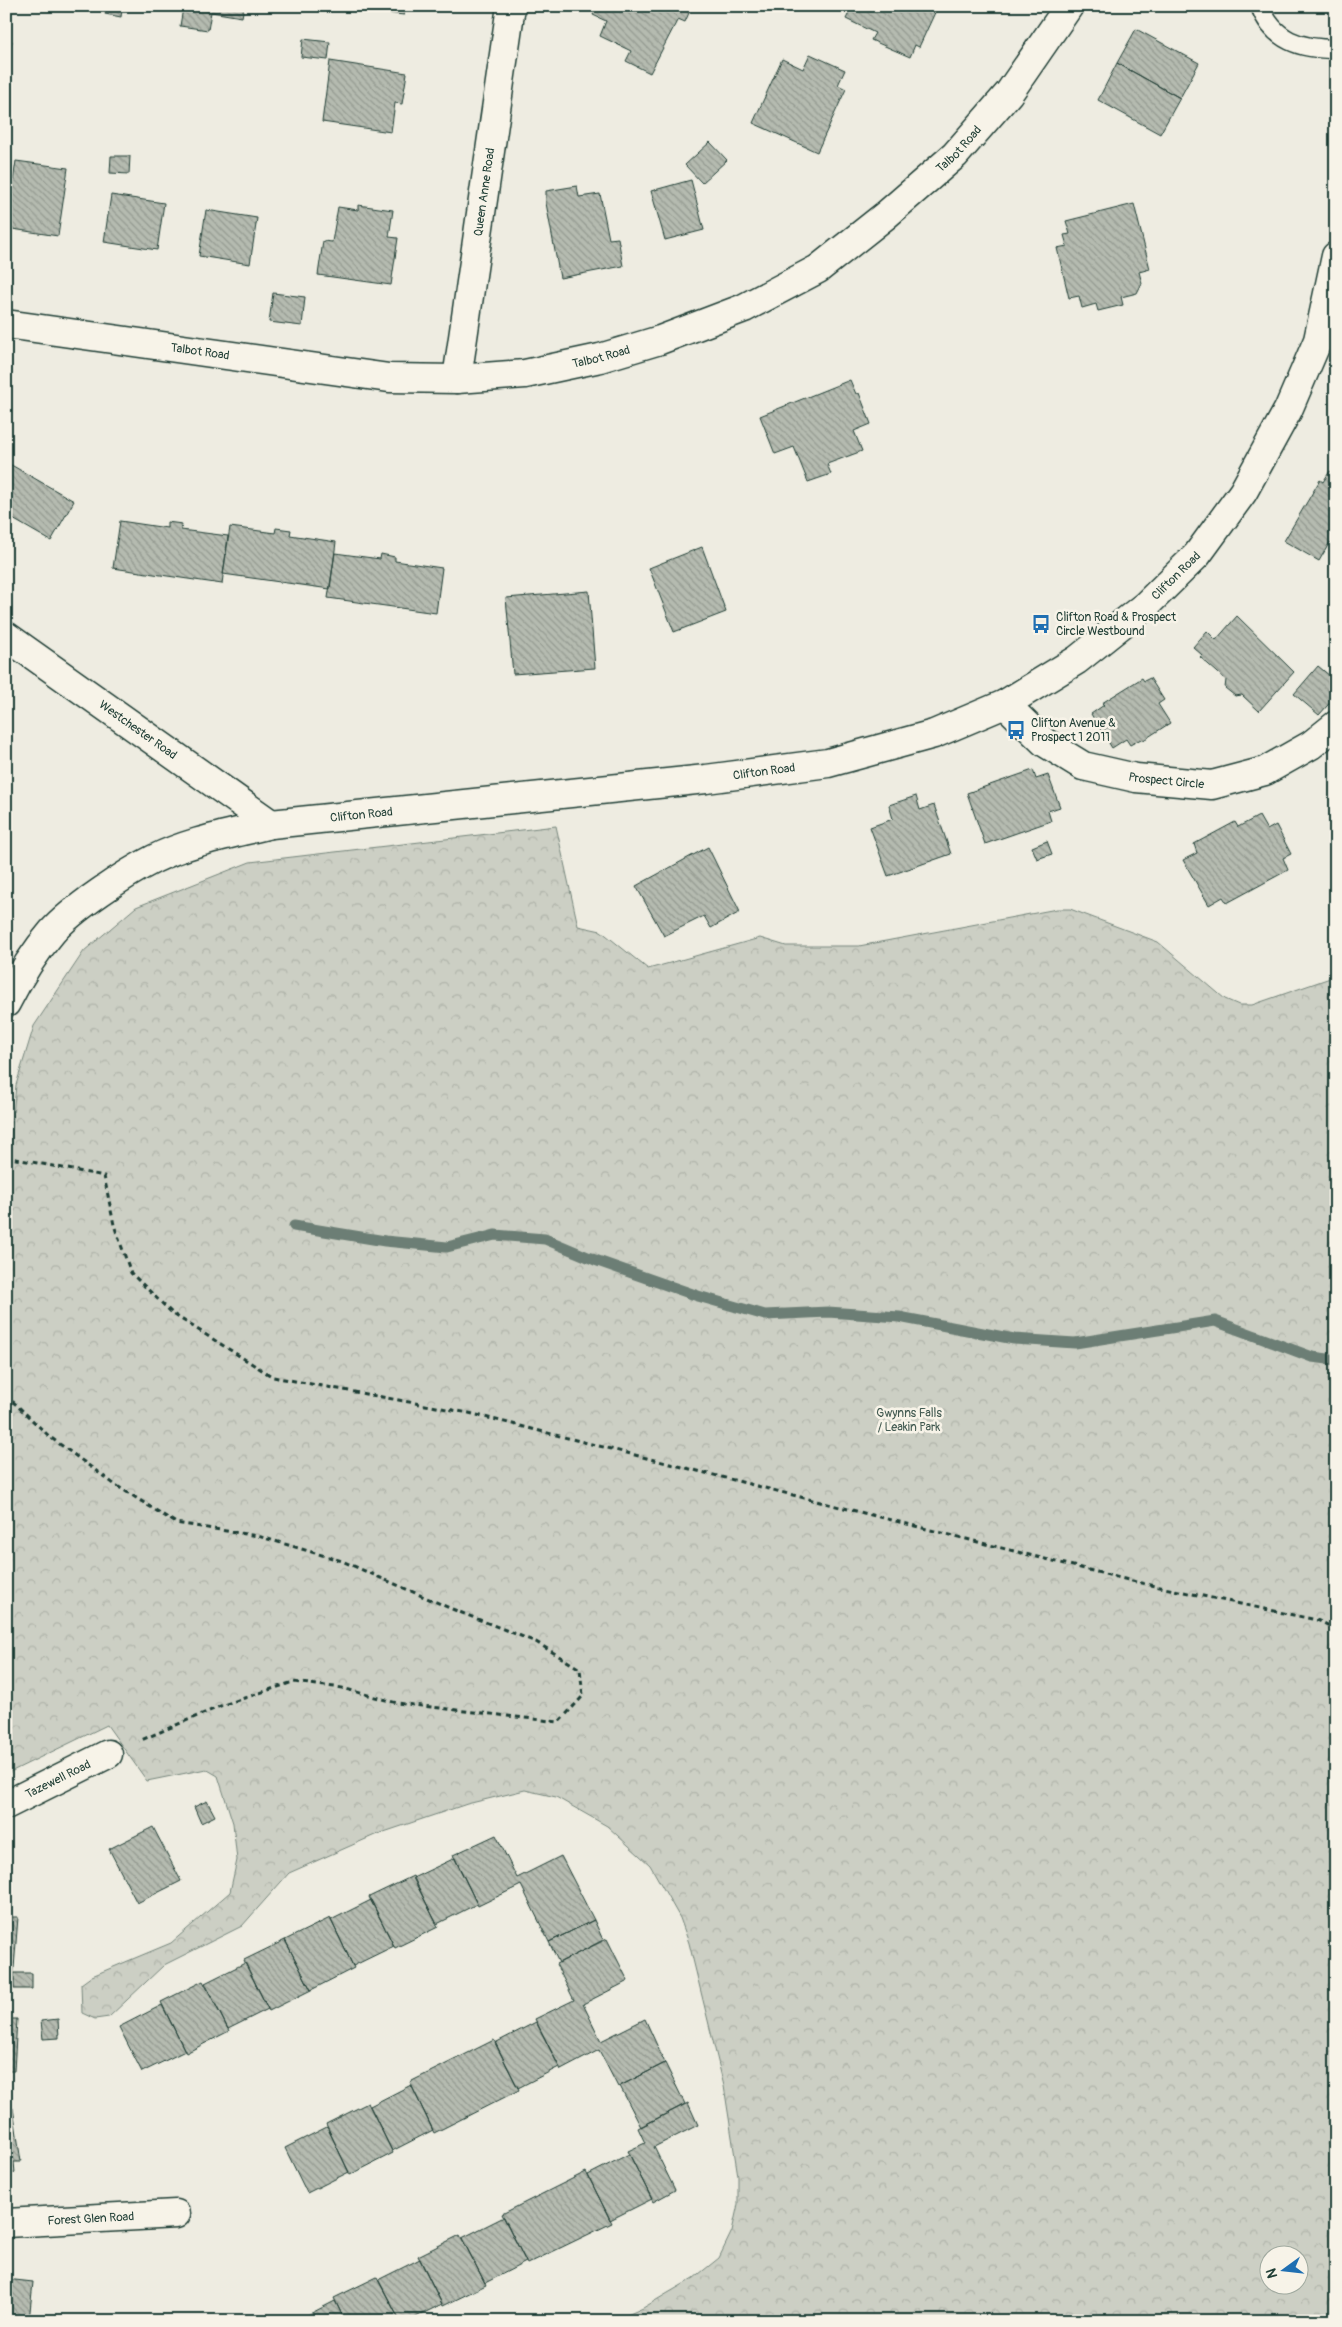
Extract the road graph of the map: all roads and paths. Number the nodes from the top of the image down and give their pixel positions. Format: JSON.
{"nodes":[{"id":1,"x":511,"y":6,"type":"edge"},
{"id":2,"x":1069,"y":6,"type":"edge"},
{"id":3,"x":1260,"y":6,"type":"edge"},
{"id":4,"x":1336,"y":49,"type":"edge"},
{"id":5,"x":1336,"y":256,"type":"edge"},
{"id":6,"x":6,"y":324,"type":"edge"},
{"id":7,"x":1327,"y":349,"type":"edge"},
{"id":8,"x":456,"y":379,"type":"junction"},
{"id":9,"x":6,"y":636,"type":"edge"},
{"id":10,"x":1005,"y":704,"type":"junction"},
{"id":11,"x":1336,"y":725,"type":"edge"},
{"id":12,"x":271,"y":824,"type":"junction"},
{"id":13,"x":6,"y":1003,"type":"edge"},
{"id":14,"x":6,"y":1157,"type":"edge"},
{"id":15,"x":6,"y":1395,"type":"edge"},
{"id":16,"x":1336,"y":1629,"type":"edge"},
{"id":17,"x":108,"y":1754,"type":"joint"},
{"id":18,"x":6,"y":1805,"type":"edge"},
{"id":19,"x":176,"y":2214,"type":"dead end"},
{"id":20,"x":6,"y":2223,"type":"edge"}],
"edges":[{"from":1,"to":8,"type":"street","name":"Queen Anne Road"},
{"from":2,"to":8,"type":"street","name":"Talbot Road"},
{"from":3,"to":4,"type":"lane"},
{"from":5,"to":7,"type":"street","name":"Clifton Road"},
{"from":6,"to":8,"type":"street","name":"Talbot Road"},
{"from":7,"to":10,"type":"street","name":"Clifton Road"},
{"from":9,"to":12,"type":"street","name":"Westchester Road"},
{"from":10,"to":11,"type":"street","name":"Prospect Circle"},
{"from":10,"to":12,"type":"street","name":"Clifton Road"},
{"from":12,"to":13,"type":"street","name":"Clifton Road"},
{"from":14,"to":16,"type":"path"},
{"from":15,"to":17,"type":"path"},
{"from":17,"to":18,"type":"street","name":"Tazewell Road"},
{"from":19,"to":20,"type":"street","name":"Forest Glen Road"}]}
